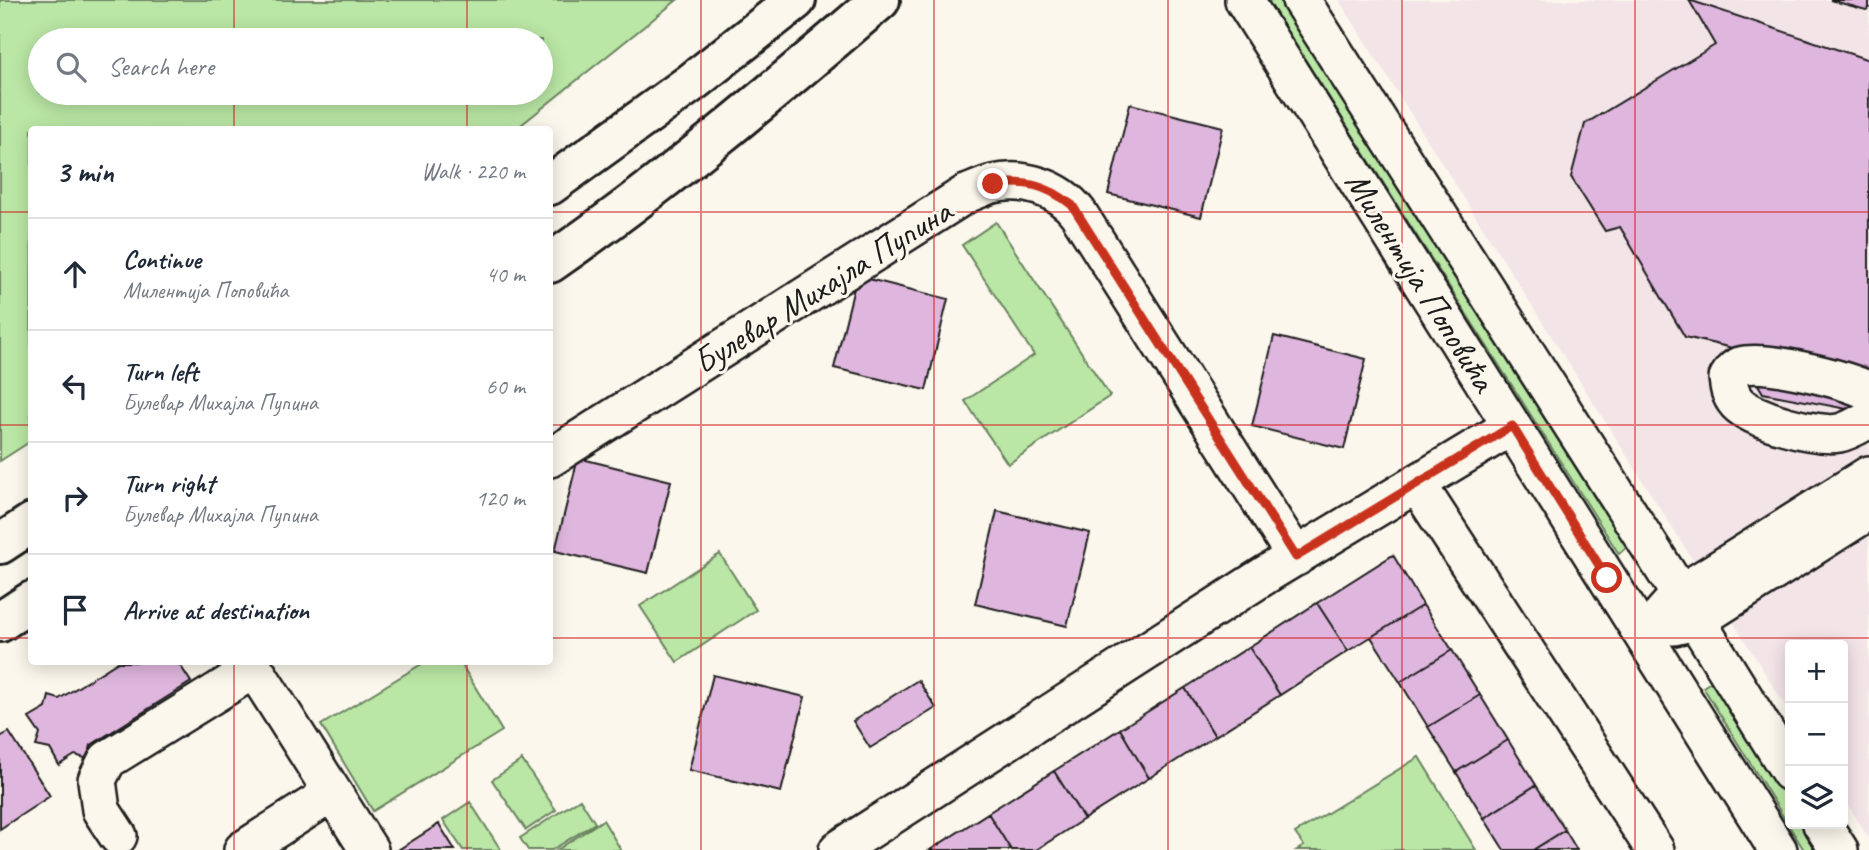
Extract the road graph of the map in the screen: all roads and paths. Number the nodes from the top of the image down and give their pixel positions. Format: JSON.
{"nodes":[{"id":1,"x":796,"y":0,"type":"edge"},
{"id":2,"x":880,"y":0,"type":"edge"},
{"id":3,"x":1244,"y":0,"type":"edge"},
{"id":4,"x":1301,"y":0,"type":"edge"},
{"id":5,"x":553,"y":183,"type":"edge"},
{"id":6,"x":553,"y":261,"type":"edge"},
{"id":7,"x":1869,"y":391,"type":"edge"},
{"id":8,"x":1869,"y":419,"type":"edge"},
{"id":9,"x":1512,"y":426,"type":"junction"},
{"id":10,"x":553,"y":456,"type":"edge"},
{"id":11,"x":1869,"y":475,"type":"edge"},
{"id":12,"x":1417,"y":484,"type":"junction"},
{"id":13,"x":1869,"y":511,"type":"edge"},
{"id":14,"x":28,"y":526,"type":"edge"},
{"id":15,"x":0,"y":544,"type":"edge"},
{"id":16,"x":1296,"y":557,"type":"junction"},
{"id":17,"x":28,"y":604,"type":"edge"},
{"id":18,"x":1688,"y":607,"type":"junction"},
{"id":19,"x":0,"y":622,"type":"edge"},
{"id":20,"x":1643,"y":634,"type":"junction"},
{"id":21,"x":252,"y":665,"type":"edge"},
{"id":22,"x":1786,"y":766,"type":"edge"},
{"id":23,"x":332,"y":793,"type":"junction"},
{"id":24,"x":1825,"y":829,"type":"edge"},
{"id":25,"x":118,"y":836,"type":"dead end"},
{"id":26,"x":243,"y":850,"type":"edge"},
{"id":27,"x":369,"y":850,"type":"edge"},
{"id":28,"x":838,"y":850,"type":"edge"},
{"id":29,"x":1655,"y":850,"type":"edge"},
{"id":30,"x":1778,"y":850,"type":"edge"},
{"id":31,"x":1839,"y":850,"type":"edge"}],
"edges":[{"from":1,"to":5,"type":"main road"},
{"from":2,"to":6,"type":"main road"},
{"from":3,"to":9,"type":"street","name":"Милентија Поповића"},
{"from":4,"to":18,"type":"street","name":"Милентија Поповића"},
{"from":7,"to":8,"type":"street"},
{"from":9,"to":12,"type":"street"},
{"from":9,"to":20,"type":"street","name":"Милентија Поповића"},
{"from":10,"to":16,"type":"street","name":"Булевар Михајла Пупина"},
{"from":11,"to":18,"type":"street"},
{"from":12,"to":16,"type":"street"},
{"from":12,"to":29,"type":"street"},
{"from":13,"to":18,"type":"street"},
{"from":14,"to":15,"type":"main road"},
{"from":16,"to":28,"type":"street"},
{"from":17,"to":19,"type":"main road"},
{"from":18,"to":20,"type":"street"},
{"from":18,"to":22,"type":"street","name":"Милентија Поповића"},
{"from":20,"to":30,"type":"street","name":"Милентија Поповића"},
{"from":21,"to":23,"type":"street"},
{"from":21,"to":25,"type":"street"},
{"from":23,"to":26,"type":"street"},
{"from":23,"to":27,"type":"street"},
{"from":24,"to":31,"type":"street"}]}
